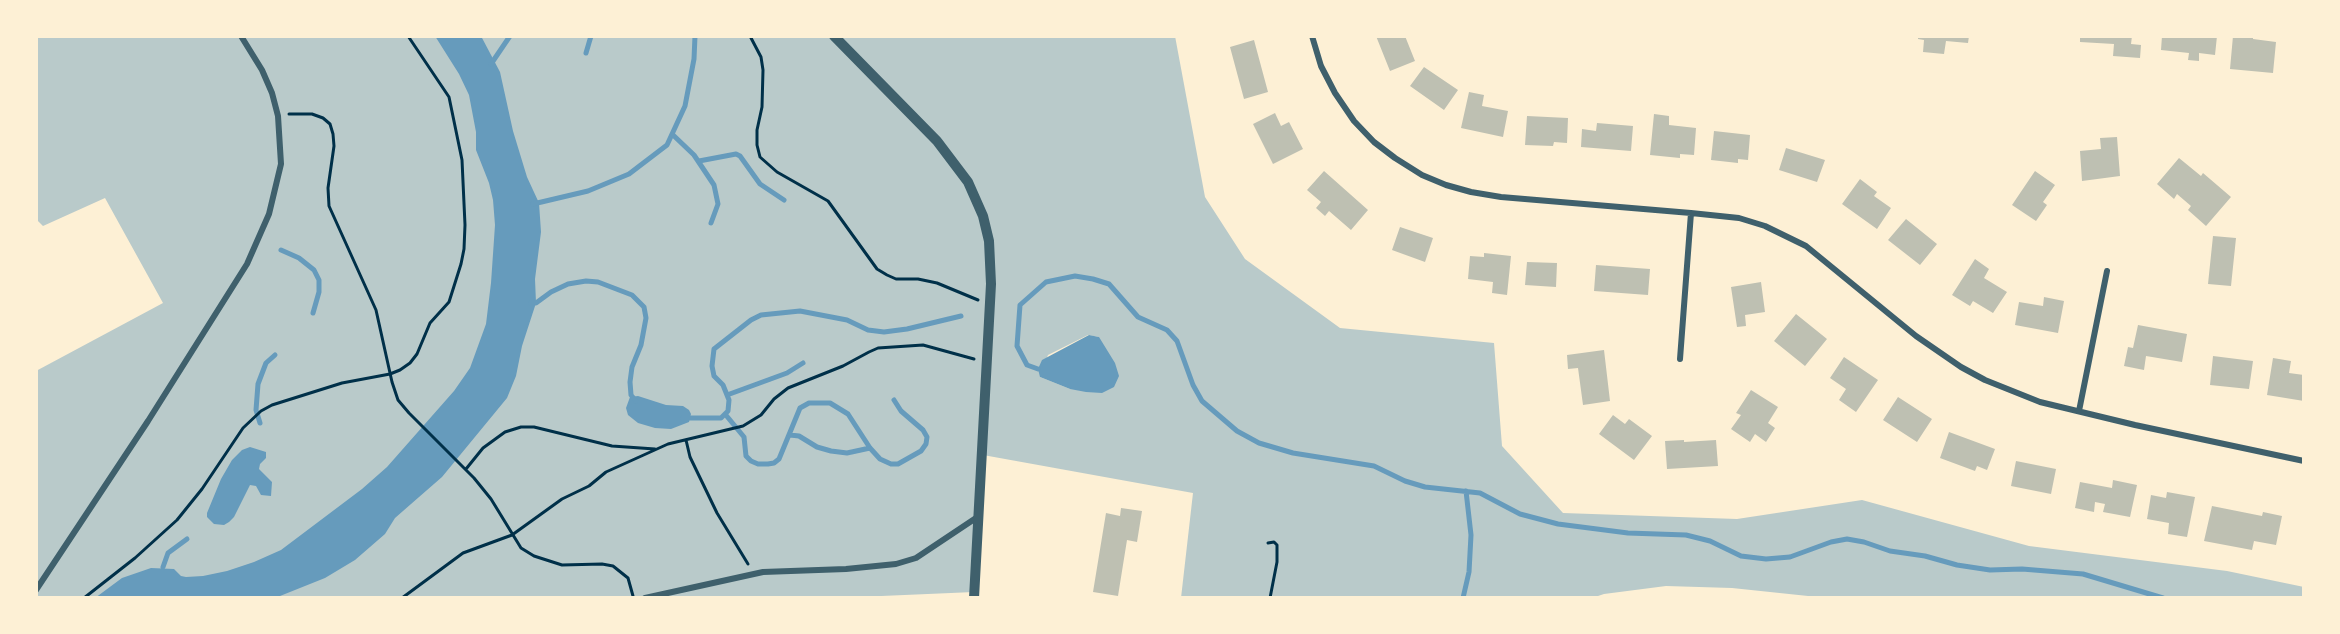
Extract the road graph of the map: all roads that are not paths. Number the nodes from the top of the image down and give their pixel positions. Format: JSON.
{"nodes":[{"id":1,"x":241,"y":36,"type":"edge"},
{"id":2,"x":834,"y":36,"type":"edge"},
{"id":3,"x":1312,"y":36,"type":"edge"},
{"id":4,"x":1691,"y":213,"type":"junction"},
{"id":5,"x":2107,"y":271,"type":"dead end"},
{"id":6,"x":1680,"y":359,"type":"dead end"},
{"id":7,"x":2079,"y":411,"type":"junction"},
{"id":8,"x":2304,"y":460,"type":"edge"},
{"id":9,"x":979,"y":516,"type":"junction"},
{"id":10,"x":36,"y":590,"type":"edge"},
{"id":11,"x":645,"y":598,"type":"edge"},
{"id":12,"x":974,"y":598,"type":"edge"}],
"edges":[{"from":1,"to":10,"type":"street"},
{"from":2,"to":9,"type":"street"},
{"from":3,"to":4,"type":"street"},
{"from":4,"to":6,"type":"street"},
{"from":4,"to":7,"type":"street"},
{"from":5,"to":7,"type":"street"},
{"from":7,"to":8,"type":"street"},
{"from":9,"to":11,"type":"street"},
{"from":9,"to":12,"type":"street"}]}
